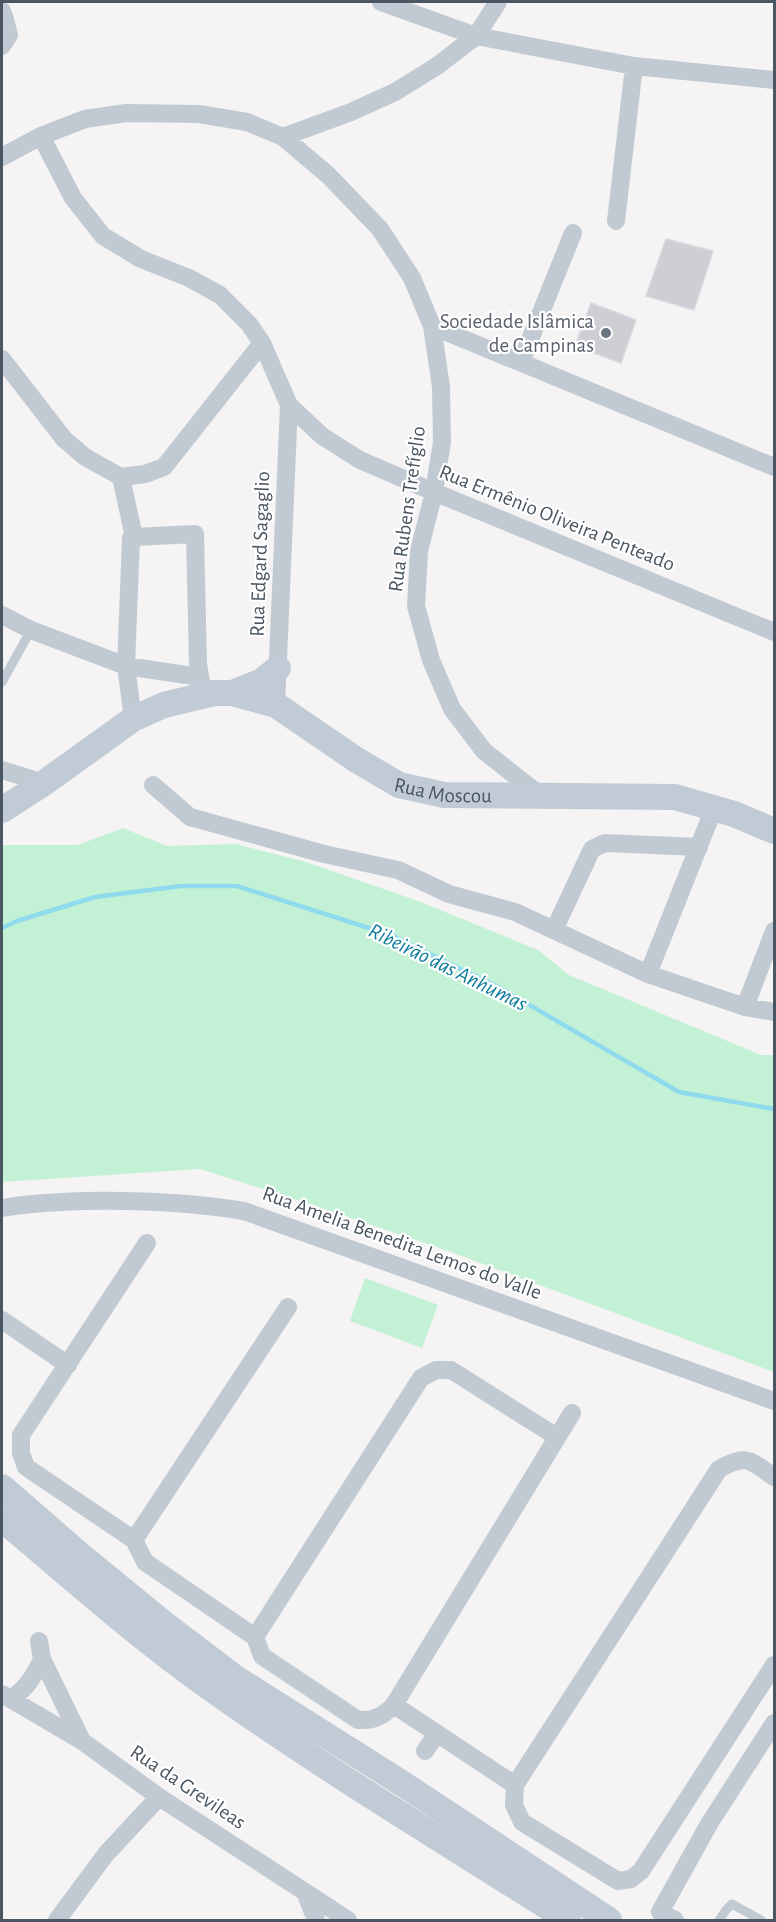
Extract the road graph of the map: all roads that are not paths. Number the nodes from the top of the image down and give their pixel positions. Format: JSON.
{"nodes":[{"id":1,"x":381,"y":2,"type":"edge"},
{"id":2,"x":498,"y":2,"type":"edge"},
{"id":3,"x":2,"y":11,"type":"edge"},
{"id":4,"x":476,"y":36,"type":"junction"},
{"id":5,"x":2,"y":46,"type":"edge"},
{"id":6,"x":634,"y":66,"type":"junction"},
{"id":7,"x":774,"y":81,"type":"edge"},
{"id":8,"x":41,"y":136,"type":"junction"},
{"id":9,"x":283,"y":137,"type":"junction"},
{"id":10,"x":2,"y":157,"type":"edge"},
{"id":11,"x":616,"y":220,"type":"dead end"},
{"id":12,"x":573,"y":233,"type":"dead end"},
{"id":13,"x":432,"y":326,"type":"junction"},
{"id":14,"x":262,"y":343,"type":"junction"},
{"id":15,"x":2,"y":359,"type":"edge"},
{"id":16,"x":521,"y":362,"type":"junction"},
{"id":17,"x":289,"y":405,"type":"junction"},
{"id":18,"x":774,"y":467,"type":"edge"},
{"id":19,"x":121,"y":477,"type":"junction"},
{"id":20,"x":434,"y":492,"type":"junction"},
{"id":21,"x":134,"y":537,"type":"junction"},
{"id":22,"x":2,"y":615,"type":"edge"},
{"id":23,"x":31,"y":630,"type":"junction"},
{"id":24,"x":774,"y":632,"type":"edge"},
{"id":25,"x":126,"y":666,"type":"junction"},
{"id":26,"x":278,"y":668,"type":"junction"},
{"id":27,"x":2,"y":682,"type":"edge"},
{"id":28,"x":231,"y":693,"type":"junction"},
{"id":29,"x":276,"y":705,"type":"junction"},
{"id":30,"x":133,"y":719,"type":"junction"},
{"id":31,"x":2,"y":770,"type":"edge"},
{"id":32,"x":44,"y":783,"type":"junction"},
{"id":33,"x":153,"y":785,"type":"dead end"},
{"id":34,"x":542,"y":796,"type":"junction"},
{"id":35,"x":714,"y":808,"type":"junction"},
{"id":36,"x":2,"y":810,"type":"edge"},
{"id":37,"x":774,"y":831,"type":"edge"},
{"id":38,"x":699,"y":848,"type":"junction"},
{"id":39,"x":554,"y":930,"type":"junction"},
{"id":40,"x":774,"y":931,"type":"edge"},
{"id":41,"x":648,"y":974,"type":"junction"},
{"id":42,"x":745,"y":1007,"type":"junction"},
{"id":43,"x":774,"y":1011,"type":"edge"},
{"id":44,"x":2,"y":1208,"type":"edge"},
{"id":45,"x":147,"y":1243,"type":"dead end"},
{"id":46,"x":288,"y":1307,"type":"dead end"},
{"id":47,"x":2,"y":1320,"type":"edge"},
{"id":48,"x":68,"y":1365,"type":"junction"},
{"id":49,"x":774,"y":1401,"type":"edge"},
{"id":50,"x":572,"y":1413,"type":"dead end"},
{"id":51,"x":557,"y":1437,"type":"junction"},
{"id":52,"x":774,"y":1477,"type":"edge"},
{"id":53,"x":2,"y":1487,"type":"edge"},
{"id":54,"x":2,"y":1519,"type":"edge"},
{"id":55,"x":134,"y":1540,"type":"junction"},
{"id":56,"x":255,"y":1637,"type":"junction"},
{"id":57,"x":39,"y":1641,"type":"dead end"},
{"id":58,"x":42,"y":1659,"type":"junction"},
{"id":59,"x":774,"y":1665,"type":"edge"},
{"id":60,"x":7,"y":1696,"type":"edge"},
{"id":61,"x":394,"y":1705,"type":"junction"},
{"id":62,"x":774,"y":1723,"type":"edge"},
{"id":63,"x":437,"y":1733,"type":"junction"},
{"id":64,"x":82,"y":1741,"type":"junction"},
{"id":65,"x":424,"y":1751,"type":"dead end"},
{"id":66,"x":515,"y":1785,"type":"junction"},
{"id":67,"x":159,"y":1797,"type":"junction"},
{"id":68,"x":305,"y":1892,"type":"junction"},
{"id":69,"x":663,"y":1918,"type":"edge"},
{"id":70,"x":57,"y":1920,"type":"edge"},
{"id":71,"x":316,"y":1920,"type":"edge"},
{"id":72,"x":348,"y":1920,"type":"edge"},
{"id":73,"x":568,"y":1920,"type":"edge"},
{"id":74,"x":609,"y":1920,"type":"edge"},
{"id":75,"x":719,"y":1920,"type":"edge"},
{"id":76,"x":761,"y":1920,"type":"edge"}],
"edges":[{"from":1,"to":4,"type":"street"},
{"from":2,"to":4,"type":"street"},
{"from":3,"to":5,"type":"street"},
{"from":4,"to":6,"type":"street"},
{"from":4,"to":9,"type":"street"},
{"from":6,"to":7,"type":"street"},
{"from":6,"to":11,"type":"street"},
{"from":8,"to":9,"type":"street","name":"Rua Rubens Trefíglio"},
{"from":8,"to":10,"type":"street","name":"Rua Rubens Trefíglio"},
{"from":8,"to":14,"type":"street","name":"Rua Ermênio Oliveira Penteado"},
{"from":9,"to":13,"type":"street","name":"Rua Rubens Trefíglio"},
{"from":12,"to":16,"type":"street"},
{"from":13,"to":16,"type":"street"},
{"from":13,"to":20,"type":"street","name":"Rua Rubens Trefíglio"},
{"from":14,"to":17,"type":"street","name":"Rua Ermênio Oliveira Penteado"},
{"from":14,"to":19,"type":"street"},
{"from":15,"to":19,"type":"street"},
{"from":16,"to":18,"type":"street"},
{"from":17,"to":20,"type":"street","name":"Rua Ermênio Oliveira Penteado"},
{"from":17,"to":26,"type":"street","name":"Rua Edgard Sagaglio"},
{"from":19,"to":21,"type":"street"},
{"from":20,"to":24,"type":"street","name":"Rua Ermênio Oliveira Penteado"},
{"from":20,"to":34,"type":"street","name":"Rua Rubens Trefíglio"},
{"from":21,"to":25,"type":"street"},
{"from":21,"to":25,"type":"street"},
{"from":22,"to":23,"type":"street"},
{"from":23,"to":25,"type":"street"},
{"from":23,"to":27,"type":"lane"},
{"from":25,"to":30,"type":"street"},
{"from":26,"to":28,"type":"main road"},
{"from":26,"to":29,"type":"street","name":"Rua Edgard Sagaglio"},
{"from":28,"to":29,"type":"main road","name":"Rua Moscou"},
{"from":28,"to":30,"type":"main road","name":"Rua Moscou"},
{"from":29,"to":34,"type":"main road","name":"Rua Moscou"},
{"from":30,"to":32,"type":"main road","name":"Rua Moscou"},
{"from":31,"to":32,"type":"street"},
{"from":32,"to":36,"type":"main road","name":"Rua Moscou"},
{"from":33,"to":39,"type":"street"},
{"from":34,"to":35,"type":"main road","name":"Rua Moscou"},
{"from":35,"to":37,"type":"main road","name":"Rua Moscou"},
{"from":35,"to":38,"type":"street"},
{"from":38,"to":39,"type":"street"},
{"from":38,"to":41,"type":"street"},
{"from":39,"to":41,"type":"street"},
{"from":40,"to":42,"type":"street"},
{"from":41,"to":42,"type":"street"},
{"from":42,"to":43,"type":"street"},
{"from":44,"to":49,"type":"street","name":"Rua Amelia Benedita Lemos do Valle"},
{"from":45,"to":48,"type":"street"},
{"from":46,"to":55,"type":"street"},
{"from":47,"to":48,"type":"street"},
{"from":48,"to":55,"type":"street"},
{"from":50,"to":51,"type":"street"},
{"from":51,"to":56,"type":"street"},
{"from":51,"to":61,"type":"street"},
{"from":52,"to":66,"type":"street"},
{"from":53,"to":74,"type":"main road"},
{"from":54,"to":73,"type":"main road"},
{"from":55,"to":56,"type":"street"},
{"from":56,"to":61,"type":"street"},
{"from":57,"to":58,"type":"street"},
{"from":58,"to":60,"type":"street"},
{"from":58,"to":64,"type":"street"},
{"from":59,"to":66,"type":"street"},
{"from":60,"to":64,"type":"street","name":"Rua da Grevileas"},
{"from":61,"to":63,"type":"street"},
{"from":62,"to":69,"type":"street"},
{"from":63,"to":65,"type":"street"},
{"from":63,"to":66,"type":"street"},
{"from":64,"to":67,"type":"street","name":"Rua da Grevileas"},
{"from":67,"to":68,"type":"street","name":"Rua da Grevileas"},
{"from":67,"to":70,"type":"street"},
{"from":68,"to":71,"type":"street"},
{"from":68,"to":72,"type":"street","name":"Rua da Grevileas"},
{"from":75,"to":76,"type":"lane"}]}
